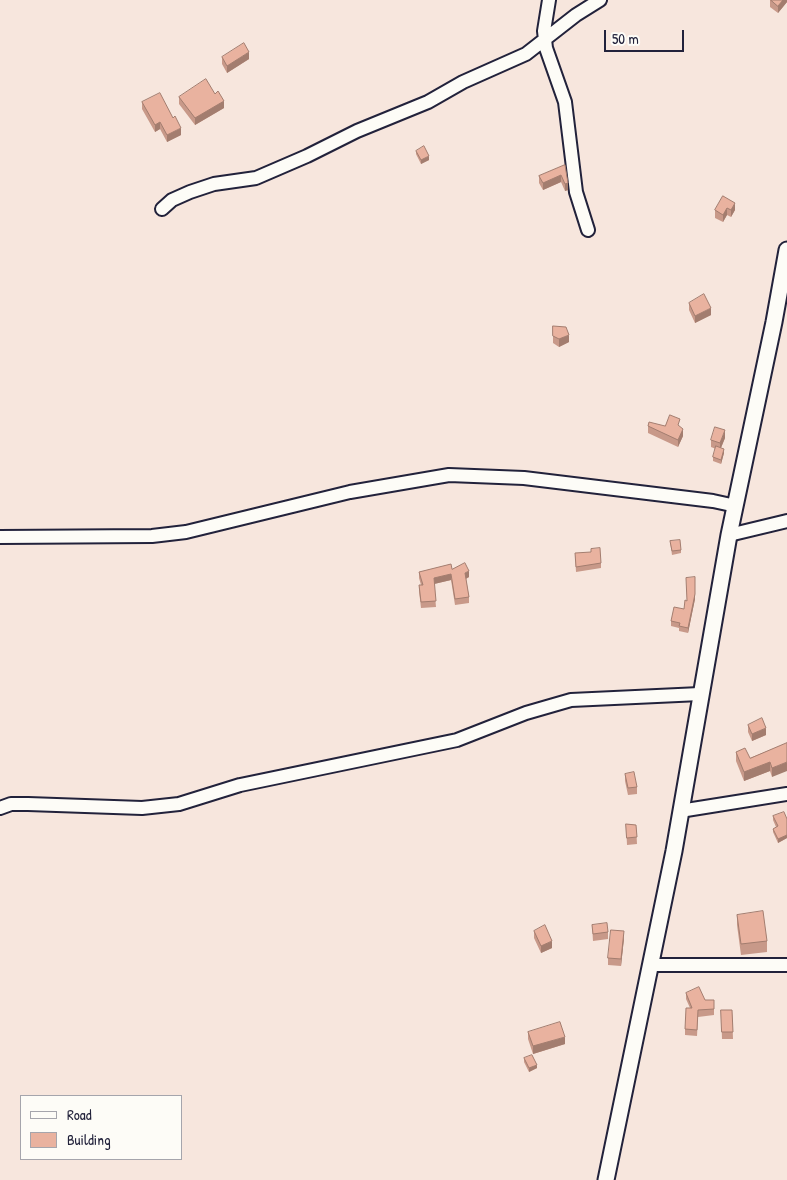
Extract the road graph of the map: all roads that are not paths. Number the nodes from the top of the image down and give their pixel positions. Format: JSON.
{"nodes":[{"id":1,"x":549,"y":0,"type":"edge"},
{"id":2,"x":600,"y":0,"type":"edge"},
{"id":3,"x":544,"y":40,"type":"junction"},
{"id":4,"x":162,"y":208,"type":"dead end"},
{"id":5,"x":588,"y":230,"type":"dead end"},
{"id":6,"x":787,"y":250,"type":"edge"},
{"id":7,"x":736,"y":506,"type":"junction"},
{"id":8,"x":787,"y":521,"type":"edge"},
{"id":9,"x":730,"y":535,"type":"junction"},
{"id":10,"x":0,"y":537,"type":"edge"},
{"id":11,"x":700,"y":694,"type":"junction"},
{"id":12,"x":787,"y":794,"type":"edge"},
{"id":13,"x":0,"y":808,"type":"edge"},
{"id":14,"x":680,"y":811,"type":"junction"},
{"id":15,"x":651,"y":965,"type":"junction"},
{"id":16,"x":787,"y":965,"type":"edge"},
{"id":17,"x":606,"y":1180,"type":"edge"}],
"edges":[{"from":1,"to":3,"type":"street"},
{"from":2,"to":3,"type":"street"},
{"from":3,"to":4,"type":"street"},
{"from":3,"to":5,"type":"street"},
{"from":6,"to":7,"type":"main road"},
{"from":7,"to":9,"type":"main road"},
{"from":7,"to":10,"type":"street"},
{"from":8,"to":9,"type":"street"},
{"from":9,"to":11,"type":"main road"},
{"from":11,"to":13,"type":"street"},
{"from":11,"to":14,"type":"main road"},
{"from":12,"to":14,"type":"street"},
{"from":14,"to":15,"type":"main road"},
{"from":15,"to":16,"type":"street"},
{"from":15,"to":17,"type":"main road"}]}
